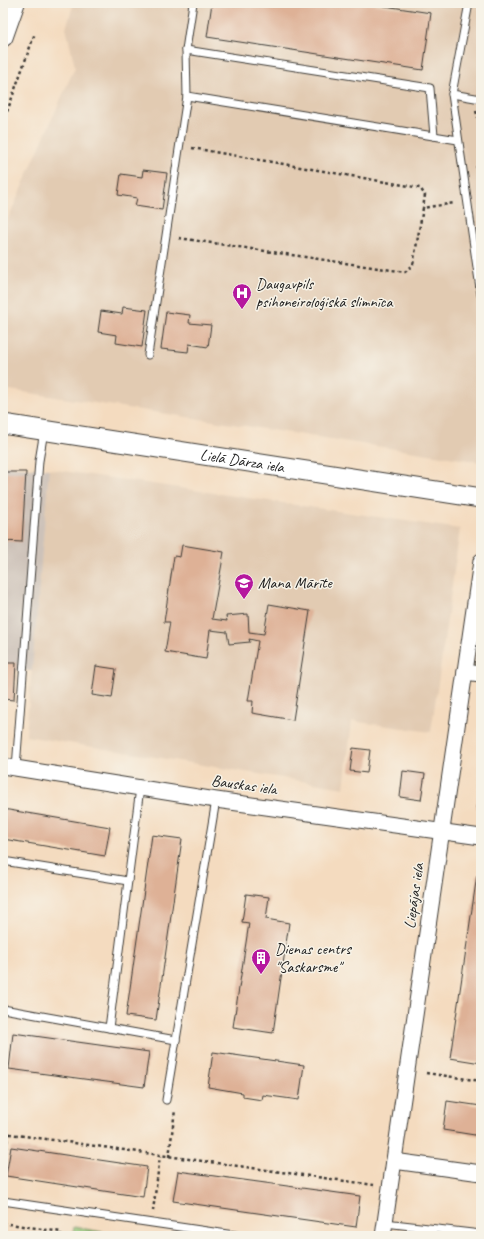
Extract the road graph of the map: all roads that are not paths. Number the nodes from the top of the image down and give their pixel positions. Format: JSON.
{"nodes":[{"id":1,"x":16,"y":3,"type":"edge"},
{"id":2,"x":193,"y":3,"type":"edge"},
{"id":3,"x":469,"y":3,"type":"edge"},
{"id":4,"x":3,"y":37,"type":"edge"},
{"id":5,"x":186,"y":50,"type":"junction"},
{"id":6,"x":452,"y":94,"type":"junction"},
{"id":7,"x":187,"y":96,"type":"junction"},
{"id":8,"x":481,"y":99,"type":"edge"},
{"id":9,"x":434,"y":136,"type":"junction"},
{"id":10,"x":458,"y":140,"type":"junction"},
{"id":11,"x":481,"y":295,"type":"edge"},
{"id":12,"x":148,"y":355,"type":"dead end"},
{"id":13,"x":3,"y":424,"type":"edge"},
{"id":14,"x":44,"y":430,"type":"junction"},
{"id":15,"x":481,"y":498,"type":"edge"},
{"id":16,"x":481,"y":561,"type":"edge"},
{"id":17,"x":465,"y":672,"type":"junction"},
{"id":18,"x":481,"y":674,"type":"edge"},
{"id":19,"x":10,"y":767,"type":"edge"},
{"id":20,"x":140,"y":788,"type":"junction"},
{"id":21,"x":216,"y":800,"type":"junction"},
{"id":22,"x":442,"y":832,"type":"junction"},
{"id":23,"x":481,"y":837,"type":"edge"},
{"id":24,"x":3,"y":861,"type":"edge"},
{"id":25,"x":128,"y":881,"type":"junction"},
{"id":26,"x":3,"y":1009,"type":"edge"},
{"id":27,"x":109,"y":1028,"type":"junction"},
{"id":28,"x":176,"y":1040,"type":"junction"},
{"id":29,"x":166,"y":1100,"type":"road end"},
{"id":30,"x":394,"y":1161,"type":"junction"},
{"id":31,"x":481,"y":1173,"type":"edge"},
{"id":32,"x":3,"y":1201,"type":"edge"},
{"id":33,"x":384,"y":1229,"type":"edge"},
{"id":34,"x":481,"y":1234,"type":"edge"},
{"id":35,"x":241,"y":1236,"type":"edge"}],
"edges":[{"from":1,"to":4,"type":"street"},
{"from":2,"to":5,"type":"lane"},
{"from":3,"to":6,"type":"lane"},
{"from":5,"to":7,"type":"lane"},
{"from":5,"to":9,"type":"lane"},
{"from":6,"to":8,"type":"lane"},
{"from":6,"to":10,"type":"lane"},
{"from":7,"to":9,"type":"lane"},
{"from":7,"to":12,"type":"lane"},
{"from":9,"to":10,"type":"lane"},
{"from":10,"to":11,"type":"lane"},
{"from":13,"to":14,"type":"street","name":"Lielā Dārza iela"},
{"from":14,"to":15,"type":"street","name":"Lielā Dārza iela"},
{"from":14,"to":19,"type":"lane"},
{"from":16,"to":17,"type":"street","name":"Liepājas iela"},
{"from":17,"to":18,"type":"street"},
{"from":17,"to":22,"type":"street","name":"Liepājas iela"},
{"from":19,"to":20,"type":"street","name":"Bauskas iela"},
{"from":20,"to":21,"type":"street","name":"Bauskas iela"},
{"from":20,"to":25,"type":"lane"},
{"from":21,"to":22,"type":"street","name":"Bauskas iela"},
{"from":21,"to":28,"type":"lane"},
{"from":22,"to":23,"type":"street","name":"Bauskas iela"},
{"from":22,"to":30,"type":"street","name":"Liepājas iela"},
{"from":24,"to":25,"type":"lane"},
{"from":25,"to":27,"type":"lane"},
{"from":26,"to":27,"type":"lane"},
{"from":27,"to":28,"type":"lane"},
{"from":28,"to":29,"type":"lane"},
{"from":30,"to":31,"type":"street"},
{"from":30,"to":33,"type":"street","name":"Liepājas iela"},
{"from":32,"to":35,"type":"lane"},
{"from":33,"to":34,"type":"lane"}]}
